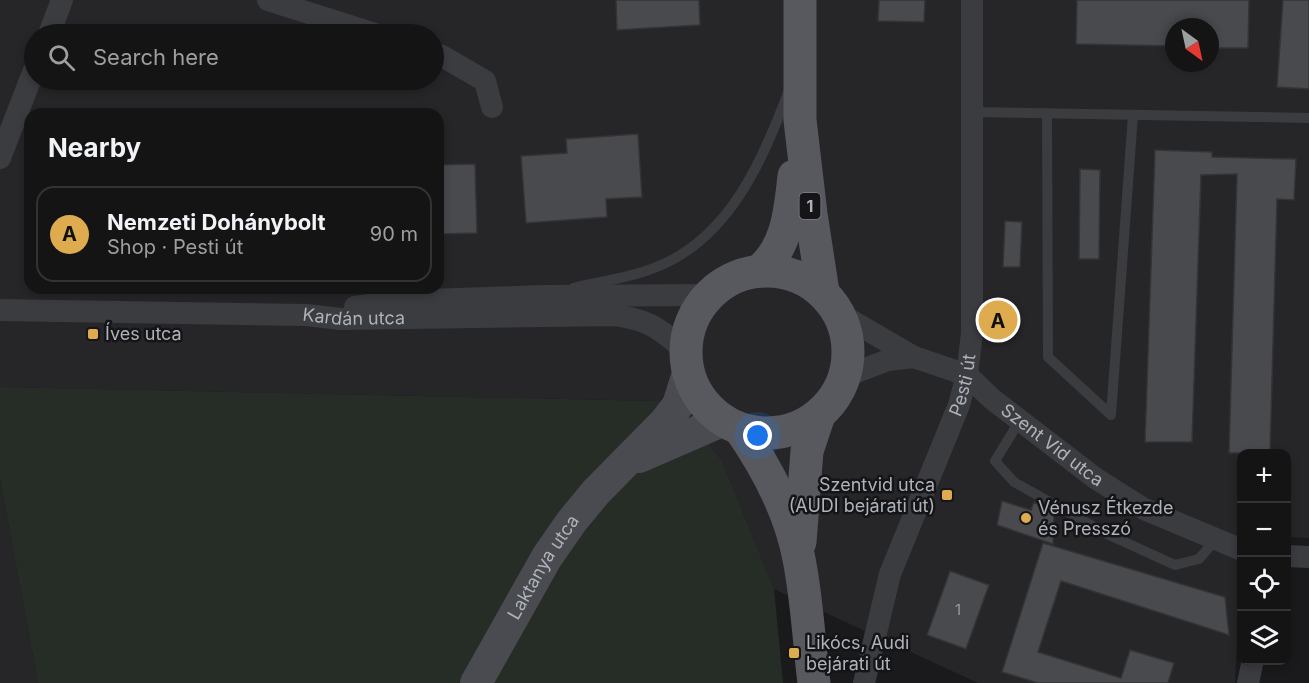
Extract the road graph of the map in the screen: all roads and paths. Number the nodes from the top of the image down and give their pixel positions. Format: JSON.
{"nodes":[{"id":1,"x":62,"y":0,"type":"edge"},
{"id":2,"x":268,"y":0,"type":"edge"},
{"id":3,"x":800,"y":0,"type":"edge"},
{"id":4,"x":972,"y":0,"type":"edge"},
{"id":5,"x":53,"y":24,"type":"edge"},
{"id":6,"x":344,"y":24,"type":"edge"},
{"id":7,"x":444,"y":57,"type":"edge"},
{"id":8,"x":800,"y":59,"type":"junction"},
{"id":9,"x":26,"y":90,"type":"edge"},
{"id":10,"x":492,"y":107,"type":"dead end"},
{"id":11,"x":971,"y":112,"type":"junction"},
{"id":12,"x":1047,"y":113,"type":"junction"},
{"id":13,"x":1133,"y":115,"type":"junction"},
{"id":14,"x":1309,"y":118,"type":"edge"},
{"id":15,"x":800,"y":120,"type":"junction"},
{"id":16,"x":0,"y":158,"type":"edge"},
{"id":17,"x":759,"y":271,"type":"junction"},
{"id":18,"x":544,"y":296,"type":"junction"},
{"id":19,"x":708,"y":296,"type":"junction"},
{"id":20,"x":832,"y":303,"type":"junction"},
{"id":21,"x":0,"y":310,"type":"edge"},
{"id":22,"x":306,"y":315,"type":"junction"},
{"id":23,"x":914,"y":357,"type":"junction"},
{"id":24,"x":687,"y":362,"type":"junction"},
{"id":25,"x":967,"y":375,"type":"junction"},
{"id":26,"x":846,"y":376,"type":"junction"},
{"id":27,"x":819,"y":415,"type":"junction"},
{"id":28,"x":1021,"y":419,"type":"junction"},
{"id":29,"x":732,"y":424,"type":"junction"},
{"id":30,"x":627,"y":462,"type":"junction"},
{"id":31,"x":1215,"y":540,"type":"junction"},
{"id":32,"x":1237,"y":548,"type":"edge"},
{"id":33,"x":1291,"y":556,"type":"edge"},
{"id":34,"x":1309,"y":557,"type":"edge"},
{"id":35,"x":799,"y":558,"type":"junction"},
{"id":36,"x":1252,"y":665,"type":"edge"},
{"id":37,"x":477,"y":682,"type":"edge"},
{"id":38,"x":814,"y":683,"type":"edge"},
{"id":39,"x":864,"y":683,"type":"edge"},
{"id":40,"x":1248,"y":683,"type":"edge"}],
"edges":[{"from":1,"to":5,"type":"street"},
{"from":2,"to":6,"type":"street"},
{"from":3,"to":8,"type":"main road","number":"1"},
{"from":4,"to":11,"type":"street","name":"Pesti út"},
{"from":7,"to":10,"type":"street"},
{"from":8,"to":15,"type":"main road","number":"1"},
{"from":8,"to":18,"type":"lane"},
{"from":9,"to":16,"type":"street"},
{"from":11,"to":12,"type":"lane"},
{"from":11,"to":25,"type":"street","name":"Pesti út"},
{"from":12,"to":13,"type":"lane"},
{"from":12,"to":13,"type":"lane"},
{"from":13,"to":14,"type":"lane"},
{"from":15,"to":17,"type":"main road","number":"1"},
{"from":15,"to":20,"type":"main road","number":"1"},
{"from":17,"to":19,"type":"main road"},
{"from":17,"to":20,"type":"main road"},
{"from":18,"to":19,"type":"street","name":"Kardán utca"},
{"from":18,"to":22,"type":"street","name":"Kardán utca"},
{"from":19,"to":24,"type":"main road"},
{"from":20,"to":23,"type":"street"},
{"from":20,"to":26,"type":"main road","number":"1"},
{"from":21,"to":22,"type":"street"},
{"from":22,"to":24,"type":"street","name":"Kardán utca"},
{"from":23,"to":25,"type":"street"},
{"from":23,"to":26,"type":"street"},
{"from":24,"to":29,"type":"main road","number":"1"},
{"from":24,"to":30,"type":"street","name":"Laktanya utca"},
{"from":25,"to":28,"type":"street","name":"Szent Vid utca"},
{"from":25,"to":39,"type":"street","name":"Pesti út"},
{"from":26,"to":27,"type":"main road","number":"1"},
{"from":27,"to":29,"type":"main road","number":"1"},
{"from":27,"to":35,"type":"main road","number":"1"},
{"from":28,"to":31,"type":"street","name":"Szent Vid utca"},
{"from":28,"to":31,"type":"lane"},
{"from":29,"to":30,"type":"street","name":"Laktanya utca"},
{"from":29,"to":35,"type":"main road","number":"1"},
{"from":30,"to":37,"type":"street","name":"Laktanya utca"},
{"from":31,"to":32,"type":"street","name":"Szent Vid utca"},
{"from":33,"to":34,"type":"street"},
{"from":35,"to":38,"type":"main road","number":"1"},
{"from":36,"to":40,"type":"street"}]}
